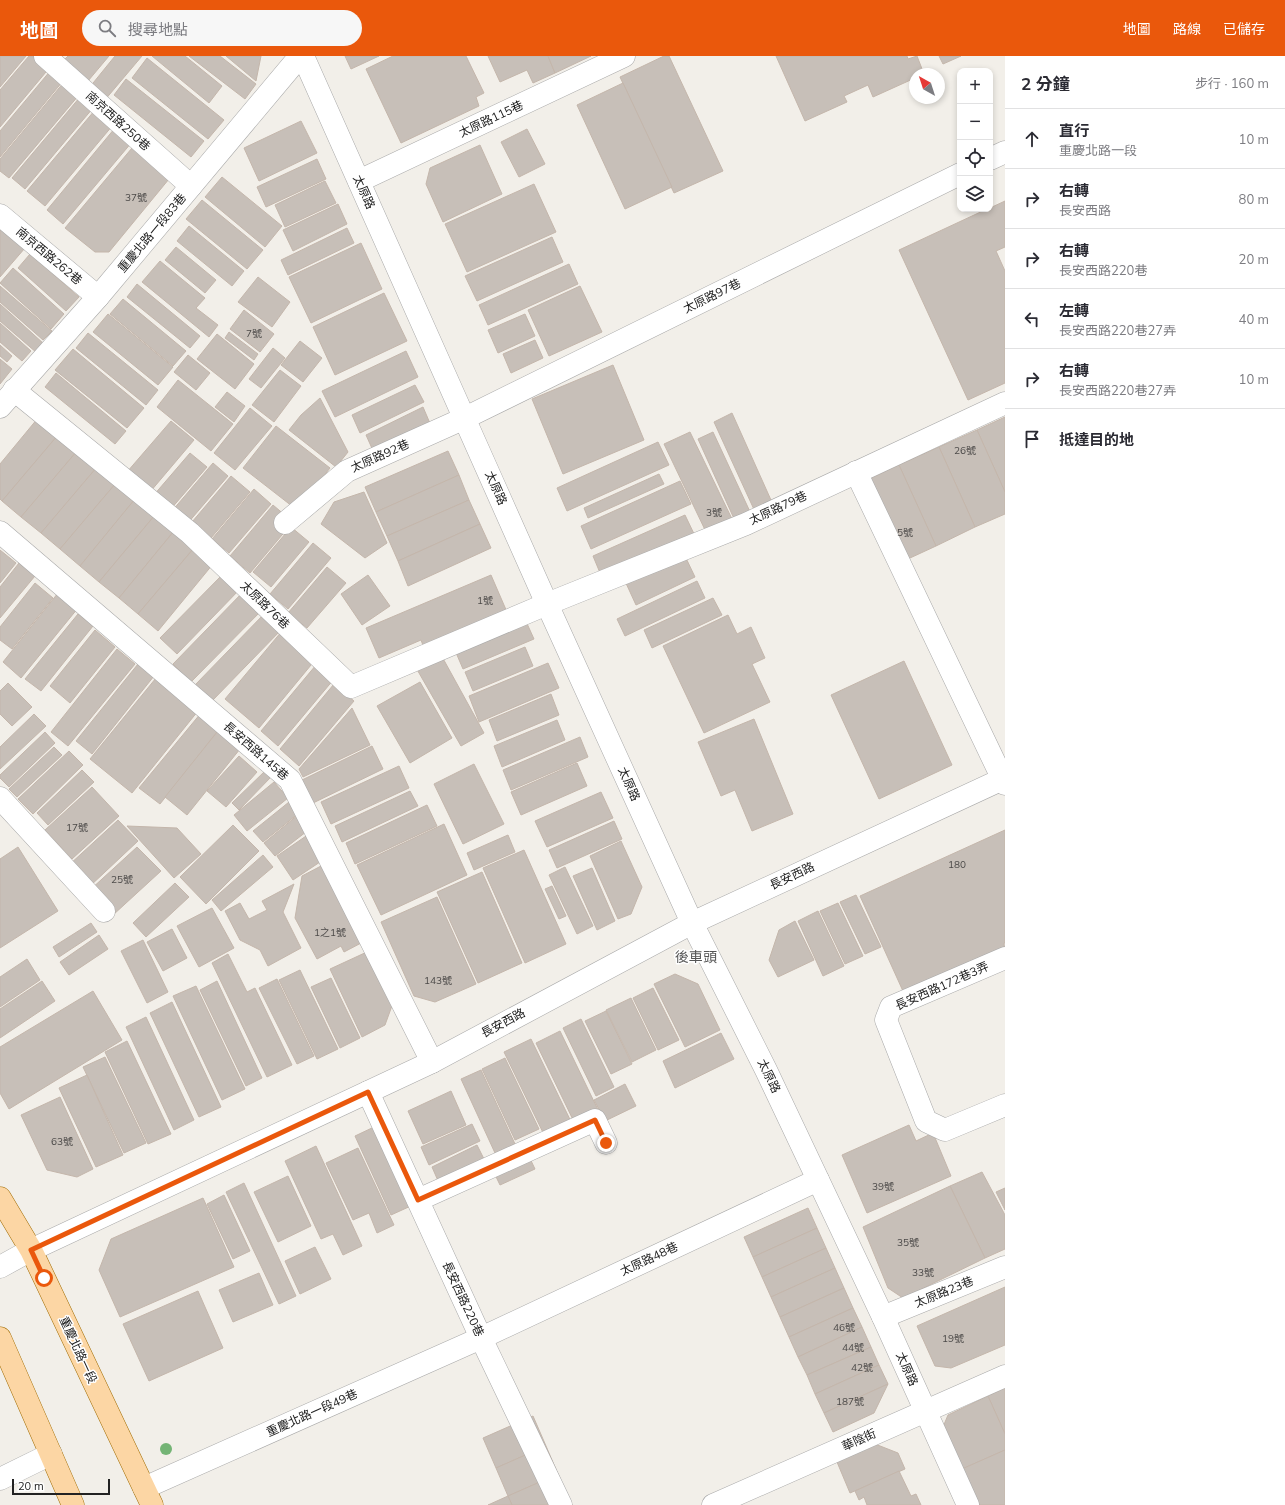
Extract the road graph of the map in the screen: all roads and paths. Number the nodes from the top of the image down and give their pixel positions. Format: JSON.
{"nodes":[{"id":1,"x":45,"y":56,"type":"edge"},
{"id":2,"x":302,"y":56,"type":"edge"},
{"id":3,"x":624,"y":56,"type":"edge"},
{"id":4,"x":1005,"y":152,"type":"edge"},
{"id":5,"x":993,"y":158,"type":"edge"},
{"id":6,"x":957,"y":175,"type":"edge"},
{"id":7,"x":359,"y":181,"type":"junction"},
{"id":8,"x":192,"y":186,"type":"junction"},
{"id":9,"x":0,"y":215,"type":"edge"},
{"id":10,"x":98,"y":297,"type":"junction"},
{"id":11,"x":14,"y":390,"type":"junction"},
{"id":12,"x":1005,"y":403,"type":"edge"},
{"id":13,"x":0,"y":407,"type":"edge"},
{"id":14,"x":465,"y":418,"type":"junction"},
{"id":15,"x":856,"y":472,"type":"junction"},
{"id":16,"x":285,"y":523,"type":"dead end"},
{"id":17,"x":0,"y":532,"type":"edge"},
{"id":18,"x":547,"y":604,"type":"junction"},
{"id":19,"x":1004,"y":780,"type":"edge"},
{"id":20,"x":0,"y":798,"type":"edge"},
{"id":21,"x":104,"y":911,"type":"dead end"},
{"id":22,"x":692,"y":923,"type":"junction"},
{"id":23,"x":1005,"y":958,"type":"edge"},
{"id":24,"x":432,"y":1062,"type":"junction"},
{"id":25,"x":368,"y":1092,"type":"junction"},
{"id":26,"x":1005,"y":1105,"type":"edge"},
{"id":27,"x":606,"y":1143,"type":"dead end"},
{"id":28,"x":818,"y":1180,"type":"junction"},
{"id":29,"x":0,"y":1198,"type":"edge"},
{"id":30,"x":418,"y":1200,"type":"junction"},
{"id":31,"x":31,"y":1250,"type":"junction"},
{"id":32,"x":0,"y":1267,"type":"edge"},
{"id":33,"x":1005,"y":1267,"type":"edge"},
{"id":34,"x":883,"y":1317,"type":"junction"},
{"id":35,"x":0,"y":1338,"type":"edge"},
{"id":36,"x":481,"y":1338,"type":"junction"},
{"id":37,"x":1005,"y":1376,"type":"edge"},
{"id":38,"x":926,"y":1411,"type":"junction"},
{"id":39,"x":51,"y":1454,"type":"junction"},
{"id":40,"x":0,"y":1479,"type":"edge"},
{"id":41,"x":148,"y":1497,"type":"edge"},
{"id":42,"x":73,"y":1505,"type":"edge"},
{"id":43,"x":561,"y":1505,"type":"edge"},
{"id":44,"x":713,"y":1505,"type":"edge"},
{"id":45,"x":968,"y":1505,"type":"edge"}],
"edges":[{"from":1,"to":8,"type":"street","name":"南京西路250巷"},
{"from":2,"to":7,"type":"street","name":"太原路"},
{"from":2,"to":8,"type":"street","name":"重慶北路一段83巷"},
{"from":3,"to":7,"type":"street","name":"太原路115巷"},
{"from":4,"to":5,"type":"street"},
{"from":6,"to":14,"type":"street","name":"太原路97巷"},
{"from":7,"to":14,"type":"street","name":"太原路"},
{"from":8,"to":10,"type":"street","name":"重慶北路一段83巷"},
{"from":9,"to":10,"type":"street","name":"南京西路262巷"},
{"from":10,"to":11,"type":"street","name":"重慶北路一段83巷"},
{"from":11,"to":13,"type":"street","name":"重慶北路一段83巷"},
{"from":11,"to":18,"type":"street","name":"太原路76巷"},
{"from":12,"to":15,"type":"street","name":"太原路79巷"},
{"from":14,"to":16,"type":"street","name":"太原路92巷"},
{"from":14,"to":18,"type":"street","name":"太原路"},
{"from":15,"to":18,"type":"street","name":"太原路79巷"},
{"from":15,"to":19,"type":"street"},
{"from":17,"to":24,"type":"street","name":"長安西路145巷"},
{"from":18,"to":22,"type":"street","name":"太原路"},
{"from":19,"to":22,"type":"street","name":"長安西路"},
{"from":20,"to":21,"type":"street"},
{"from":22,"to":24,"type":"street","name":"長安西路"},
{"from":22,"to":28,"type":"street","name":"太原路"},
{"from":23,"to":26,"type":"street","name":"長安西路172巷3弄"},
{"from":24,"to":25,"type":"street","name":"長安西路"},
{"from":25,"to":30,"type":"street","name":"長安西路220巷"},
{"from":25,"to":31,"type":"street","name":"長安西路"},
{"from":27,"to":30,"type":"street"},
{"from":28,"to":34,"type":"street","name":"太原路"},
{"from":28,"to":36,"type":"street","name":"太原路48巷"},
{"from":29,"to":31,"type":"main road","name":"重慶北路一段"},
{"from":30,"to":36,"type":"street","name":"長安西路220巷"},
{"from":31,"to":32,"type":"street","name":"長安西路"},
{"from":31,"to":41,"type":"main road","name":"重慶北路一段"},
{"from":33,"to":34,"type":"street","name":"太原路23巷"},
{"from":34,"to":38,"type":"street","name":"太原路"},
{"from":35,"to":39,"type":"main road"},
{"from":36,"to":41,"type":"street","name":"重慶北路一段49巷"},
{"from":36,"to":43,"type":"street","name":"長安西路220巷"},
{"from":37,"to":38,"type":"street","name":"華陰街"},
{"from":38,"to":44,"type":"street","name":"華陰街"},
{"from":38,"to":45,"type":"street","name":"太原路"},
{"from":39,"to":40,"type":"street"},
{"from":39,"to":42,"type":"main road"}]}
